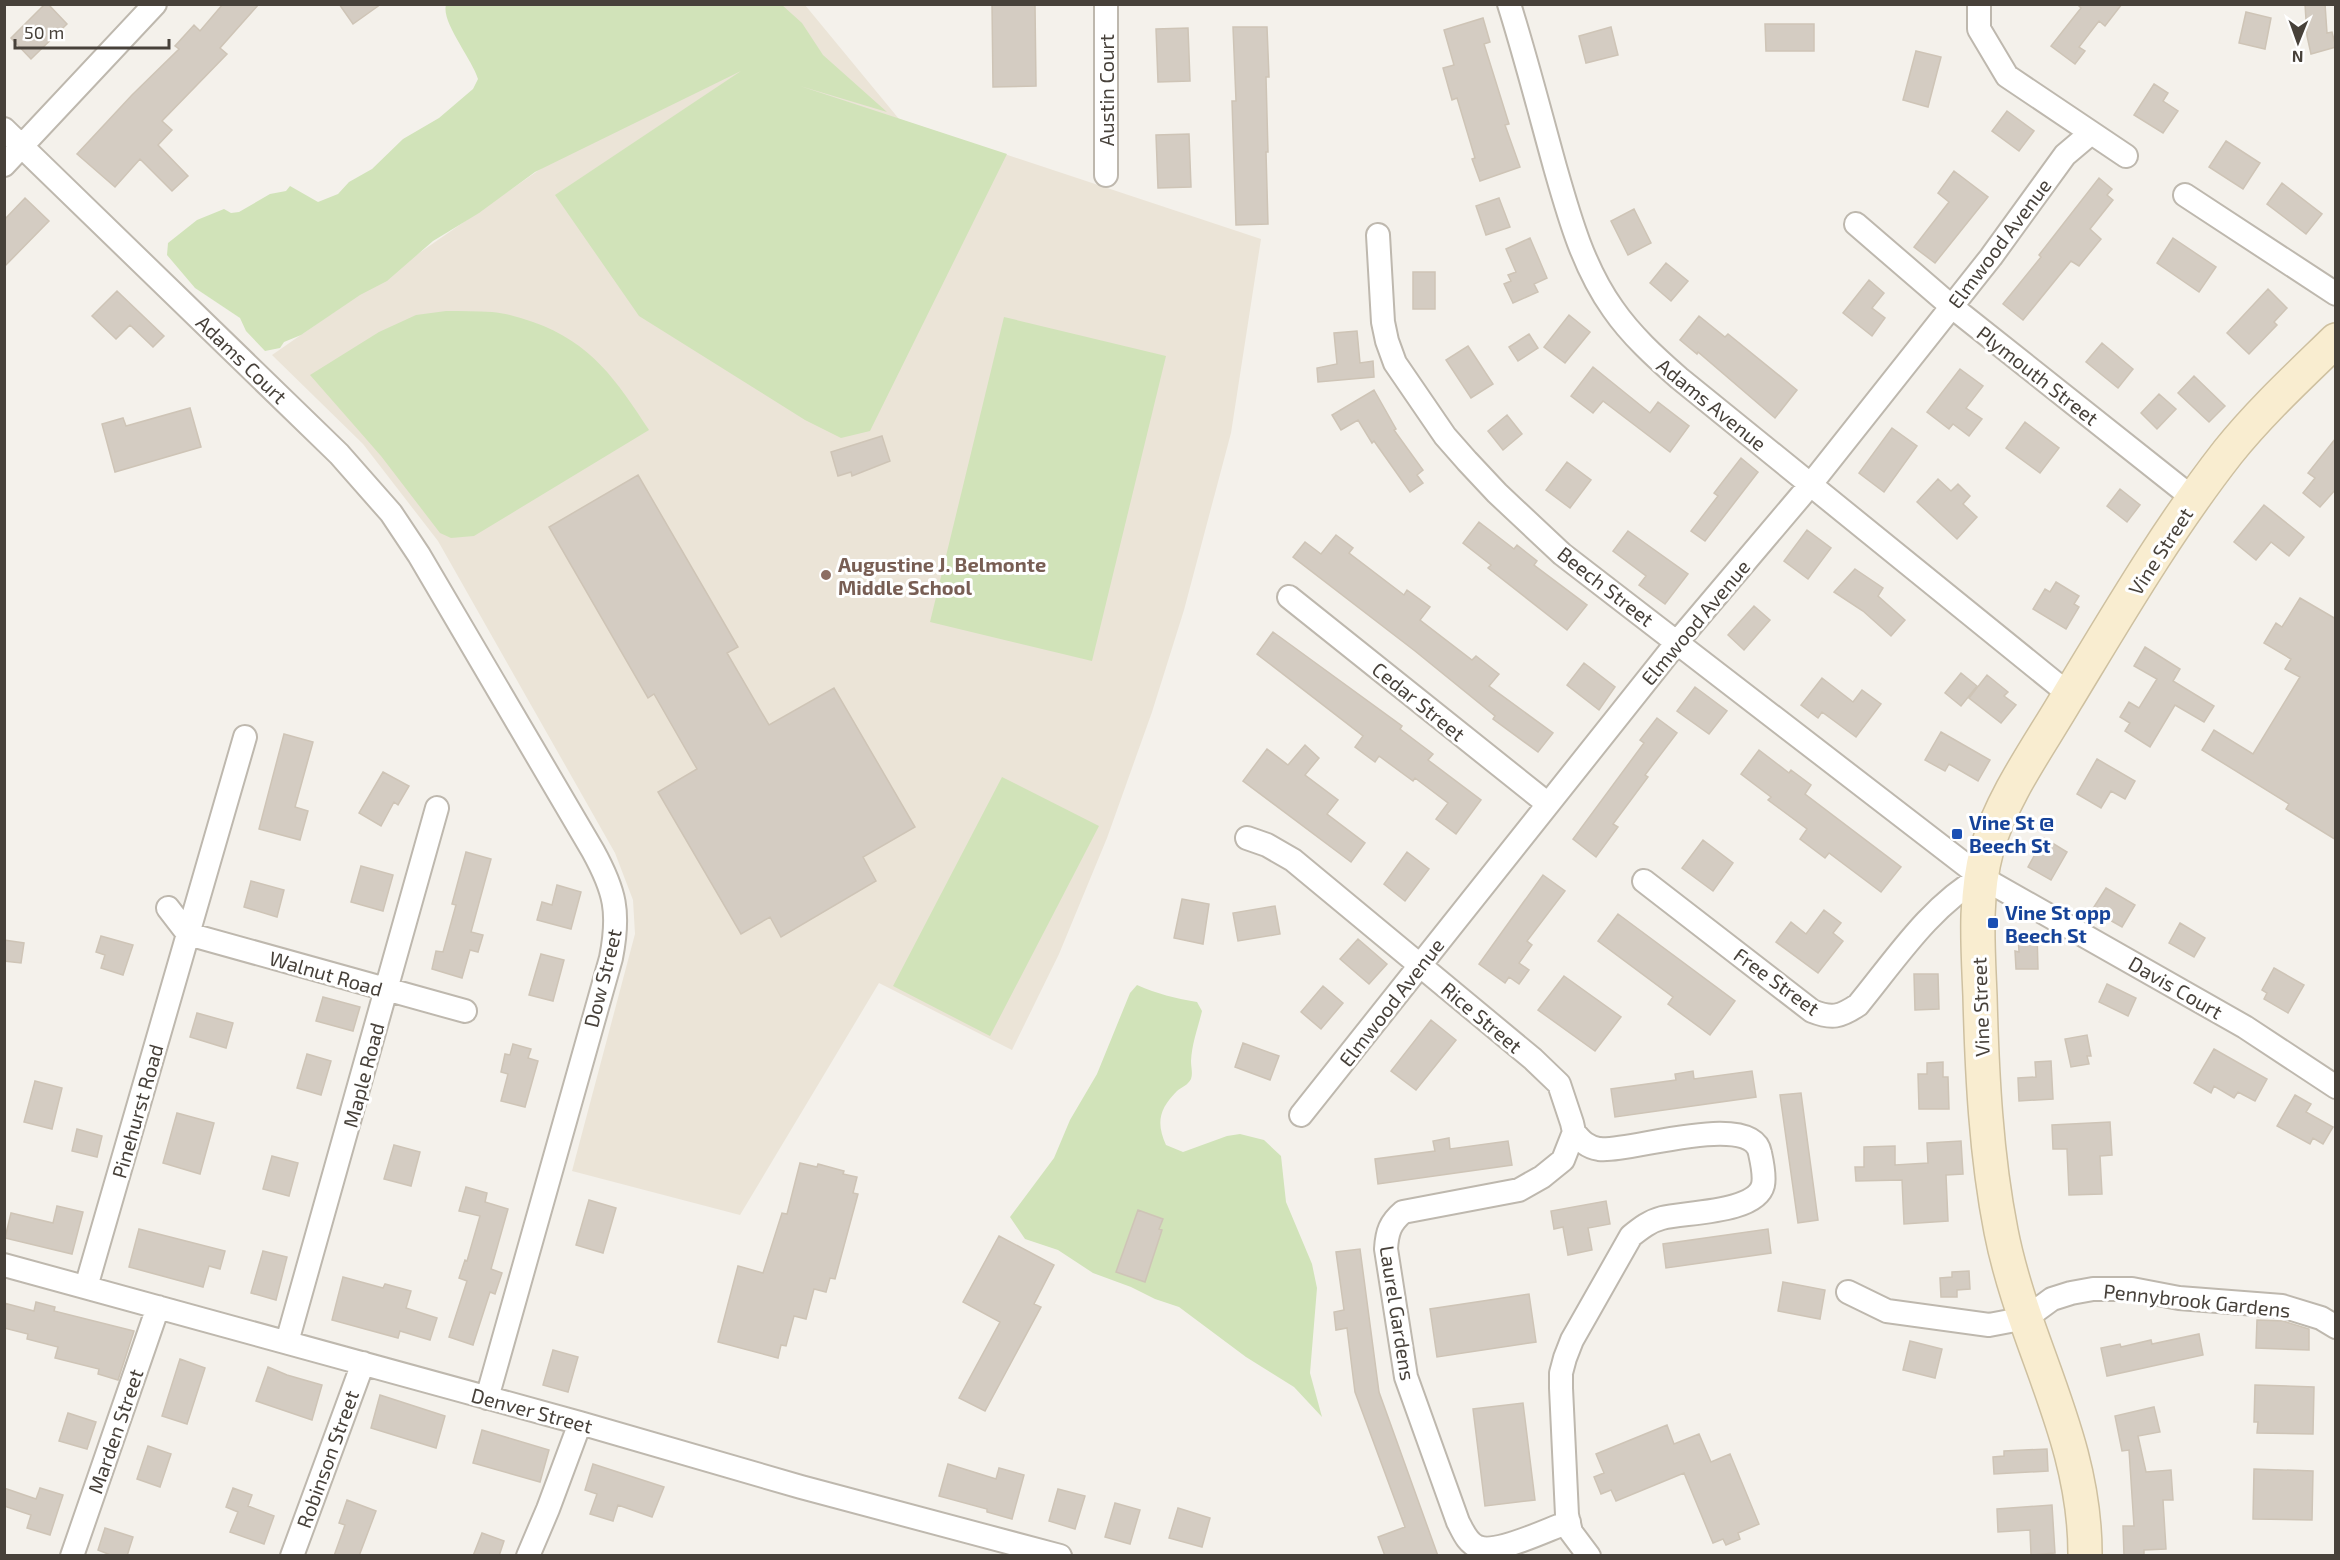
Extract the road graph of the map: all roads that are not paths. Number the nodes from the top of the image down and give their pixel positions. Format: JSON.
{"nodes":[{"id":1,"x":155,"y":4,"type":"edge"},
{"id":2,"x":1106,"y":4,"type":"edge"},
{"id":3,"x":1509,"y":4,"type":"edge"},
{"id":4,"x":1979,"y":4,"type":"edge"},
{"id":5,"x":4,"y":129,"type":"edge"},
{"id":6,"x":2091,"y":133,"type":"junction"},
{"id":7,"x":22,"y":146,"type":"junction"},
{"id":8,"x":2126,"y":156,"type":"dead end"},
{"id":9,"x":4,"y":165,"type":"edge"},
{"id":10,"x":1106,"y":175,"type":"dead end"},
{"id":11,"x":2185,"y":195,"type":"dead end"},
{"id":12,"x":1856,"y":224,"type":"dead end"},
{"id":13,"x":1378,"y":235,"type":"dead end"},
{"id":14,"x":2336,"y":294,"type":"edge"},
{"id":15,"x":1951,"y":306,"type":"junction"},
{"id":16,"x":2336,"y":340,"type":"edge"},
{"id":17,"x":1811,"y":484,"type":"junction"},
{"id":18,"x":2194,"y":499,"type":"junction"},
{"id":19,"x":440,"y":590,"type":"joint"},
{"id":20,"x":1289,"y":597,"type":"dead end"},
{"id":21,"x":1678,"y":641,"type":"junction"},
{"id":22,"x":2070,"y":695,"type":"junction"},
{"id":23,"x":245,"y":738,"type":"dead end"},
{"id":24,"x":1548,"y":804,"type":"junction"},
{"id":25,"x":437,"y":808,"type":"dead end"},
{"id":26,"x":1247,"y":838,"type":"dead end"},
{"id":27,"x":1981,"y":877,"type":"junction"},
{"id":28,"x":1644,"y":881,"type":"dead end"},
{"id":29,"x":168,"y":908,"type":"dead end"},
{"id":30,"x":188,"y":934,"type":"junction"},
{"id":31,"x":1420,"y":966,"type":"junction"},
{"id":32,"x":386,"y":990,"type":"junction"},
{"id":33,"x":465,"y":1011,"type":"dead end"},
{"id":34,"x":2336,"y":1087,"type":"edge"},
{"id":35,"x":1301,"y":1115,"type":"dead end"},
{"id":36,"x":1574,"y":1132,"type":"junction"},
{"id":37,"x":4,"y":1265,"type":"edge"},
{"id":38,"x":86,"y":1287,"type":"junction"},
{"id":39,"x":1848,"y":1292,"type":"dead end"},
{"id":40,"x":158,"y":1307,"type":"junction"},
{"id":41,"x":2026,"y":1318,"type":"junction"},
{"id":42,"x":2336,"y":1327,"type":"edge"},
{"id":43,"x":287,"y":1342,"type":"junction"},
{"id":44,"x":363,"y":1363,"type":"junction"},
{"id":45,"x":487,"y":1398,"type":"junction"},
{"id":46,"x":580,"y":1423,"type":"junction"},
{"id":47,"x":1569,"y":1522,"type":"junction"},
{"id":48,"x":72,"y":1556,"type":"edge"},
{"id":49,"x":292,"y":1556,"type":"edge"},
{"id":50,"x":528,"y":1556,"type":"edge"},
{"id":51,"x":1060,"y":1556,"type":"edge"},
{"id":52,"x":1589,"y":1556,"type":"edge"},
{"id":53,"x":2085,"y":1556,"type":"edge"}],
"edges":[{"from":1,"to":7,"type":"street"},
{"from":2,"to":10,"type":"street","name":"Austin Court"},
{"from":3,"to":17,"type":"street","name":"Adams Avenue"},
{"from":4,"to":6,"type":"street"},
{"from":5,"to":7,"type":"street","name":"Adams Court"},
{"from":6,"to":8,"type":"street"},
{"from":6,"to":15,"type":"street","name":"Elmwood Avenue"},
{"from":7,"to":9,"type":"street"},
{"from":7,"to":19,"type":"street","name":"Adams Court"},
{"from":11,"to":14,"type":"street"},
{"from":12,"to":15,"type":"street","name":"Plymouth Street"},
{"from":13,"to":21,"type":"street","name":"Beech Street"},
{"from":15,"to":17,"type":"street","name":"Elmwood Avenue"},
{"from":15,"to":18,"type":"street","name":"Plymouth Street"},
{"from":16,"to":18,"type":"street","name":"Vine Street"},
{"from":17,"to":21,"type":"street","name":"Elmwood Avenue"},
{"from":17,"to":22,"type":"street","name":"Adams Avenue"},
{"from":18,"to":22,"type":"street","name":"Vine Street"},
{"from":19,"to":45,"type":"street","name":"Dow Street"},
{"from":20,"to":24,"type":"street","name":"Cedar Street"},
{"from":21,"to":24,"type":"street","name":"Elmwood Avenue"},
{"from":21,"to":27,"type":"street","name":"Beech Street"},
{"from":22,"to":27,"type":"street","name":"Vine Street"},
{"from":23,"to":30,"type":"street","name":"Pinehurst Road"},
{"from":24,"to":31,"type":"street","name":"Elmwood Avenue"},
{"from":25,"to":32,"type":"street","name":"Maple Road"},
{"from":26,"to":31,"type":"street","name":"Rice Street"},
{"from":27,"to":28,"type":"street","name":"Free Street"},
{"from":27,"to":34,"type":"street","name":"Davis Court"},
{"from":27,"to":41,"type":"street","name":"Vine Street"},
{"from":29,"to":30,"type":"street"},
{"from":30,"to":32,"type":"street","name":"Walnut Road"},
{"from":30,"to":38,"type":"street","name":"Pinehurst Road"},
{"from":31,"to":35,"type":"street","name":"Elmwood Avenue"},
{"from":31,"to":36,"type":"street","name":"Rice Street"},
{"from":32,"to":33,"type":"street","name":"Walnut Road"},
{"from":32,"to":43,"type":"street","name":"Maple Road"},
{"from":36,"to":47,"type":"street","name":"Laurel Gardens"},
{"from":36,"to":47,"type":"street"},
{"from":37,"to":38,"type":"street","name":"Denver Street"},
{"from":38,"to":40,"type":"street","name":"Denver Street"},
{"from":39,"to":41,"type":"street"},
{"from":40,"to":43,"type":"street","name":"Denver Street"},
{"from":40,"to":48,"type":"street","name":"Marden Street"},
{"from":41,"to":42,"type":"street","name":"Pennybrook Gardens"},
{"from":41,"to":53,"type":"street","name":"Vine Street"},
{"from":43,"to":44,"type":"street","name":"Denver Street"},
{"from":44,"to":45,"type":"street","name":"Denver Street"},
{"from":44,"to":49,"type":"street","name":"Robinson Street"},
{"from":45,"to":46,"type":"street","name":"Denver Street"},
{"from":46,"to":50,"type":"street"},
{"from":46,"to":51,"type":"street","name":"Denver Street"},
{"from":47,"to":52,"type":"street"}]}
